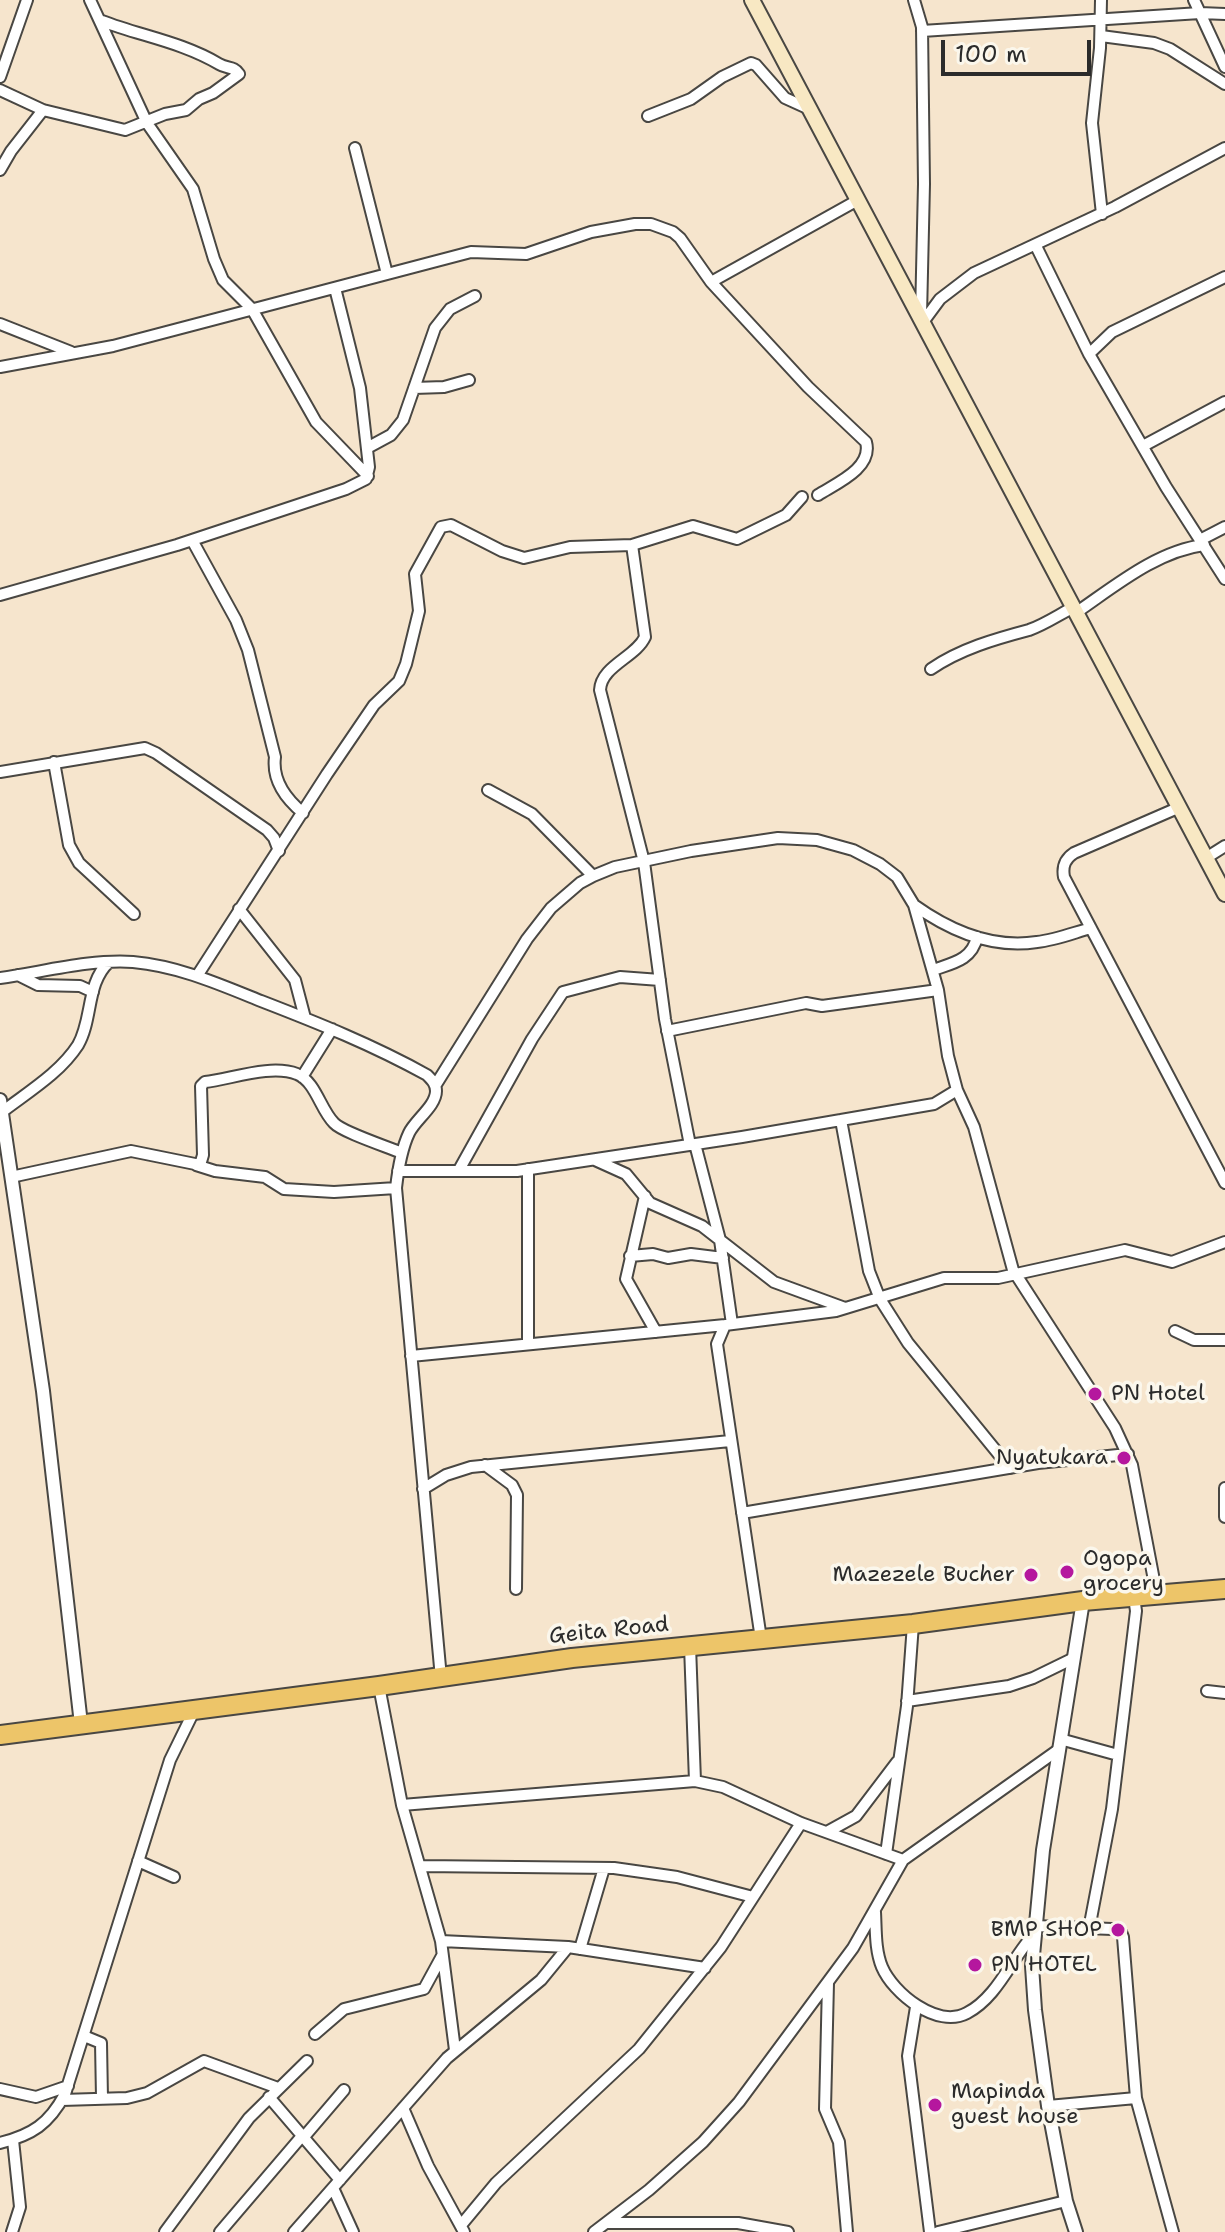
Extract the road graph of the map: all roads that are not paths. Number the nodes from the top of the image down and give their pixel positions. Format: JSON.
{"nodes":[{"id":1,"x":27,"y":0,"type":"edge"},
{"id":2,"x":90,"y":0,"type":"edge"},
{"id":3,"x":752,"y":0,"type":"edge"},
{"id":4,"x":914,"y":0,"type":"edge"},
{"id":5,"x":1101,"y":0,"type":"edge"},
{"id":6,"x":1194,"y":0,"type":"edge"},
{"id":7,"x":1200,"y":13,"type":"junction"},
{"id":8,"x":1225,"y":14,"type":"edge"},
{"id":9,"x":1102,"y":18,"type":"junction"},
{"id":10,"x":102,"y":21,"type":"junction"},
{"id":11,"x":922,"y":31,"type":"junction"},
{"id":12,"x":1101,"y":36,"type":"junction"},
{"id":13,"x":1225,"y":67,"type":"edge"},
{"id":14,"x":0,"y":77,"type":"edge"},
{"id":15,"x":1225,"y":84,"type":"edge"},
{"id":16,"x":0,"y":90,"type":"edge"},
{"id":17,"x":809,"y":109,"type":"junction"},
{"id":18,"x":43,"y":110,"type":"junction"},
{"id":19,"x":648,"y":116,"type":"dead end"},
{"id":20,"x":147,"y":123,"type":"junction"},
{"id":21,"x":355,"y":148,"type":"dead end"},
{"id":22,"x":1225,"y":148,"type":"edge"},
{"id":23,"x":0,"y":170,"type":"edge"},
{"id":24,"x":858,"y":200,"type":"junction"},
{"id":25,"x":1102,"y":214,"type":"junction"},
{"id":26,"x":1036,"y":246,"type":"junction"},
{"id":27,"x":387,"y":274,"type":"junction"},
{"id":28,"x":1225,"y":277,"type":"edge"},
{"id":29,"x":711,"y":282,"type":"junction"},
{"id":30,"x":335,"y":288,"type":"junction"},
{"id":31,"x":475,"y":296,"type":"dead end"},
{"id":32,"x":252,"y":309,"type":"junction"},
{"id":33,"x":922,"y":320,"type":"junction"},
{"id":34,"x":0,"y":324,"type":"edge"},
{"id":35,"x":73,"y":353,"type":"junction"},
{"id":36,"x":1089,"y":354,"type":"junction"},
{"id":37,"x":0,"y":367,"type":"edge"},
{"id":38,"x":469,"y":380,"type":"dead end"},
{"id":39,"x":414,"y":388,"type":"junction"},
{"id":40,"x":1225,"y":402,"type":"edge"},
{"id":41,"x":1143,"y":446,"type":"junction"},
{"id":42,"x":367,"y":448,"type":"junction"},
{"id":43,"x":368,"y":476,"type":"junction"},
{"id":44,"x":818,"y":495,"type":"dead end"},
{"id":45,"x":802,"y":497,"type":"dead end"},
{"id":46,"x":1225,"y":527,"type":"edge"},
{"id":47,"x":192,"y":540,"type":"junction"},
{"id":48,"x":1202,"y":542,"type":"junction"},
{"id":49,"x":632,"y":545,"type":"junction"},
{"id":50,"x":1225,"y":579,"type":"edge"},
{"id":51,"x":0,"y":595,"type":"edge"},
{"id":52,"x":1075,"y":610,"type":"junction"},
{"id":53,"x":931,"y":669,"type":"dead end"},
{"id":54,"x":54,"y":762,"type":"junction"},
{"id":55,"x":0,"y":772,"type":"edge"},
{"id":56,"x":488,"y":790,"type":"dead end"},
{"id":57,"x":1180,"y":807,"type":"junction"},
{"id":58,"x":303,"y":813,"type":"junction"},
{"id":59,"x":1225,"y":846,"type":"edge"},
{"id":60,"x":279,"y":851,"type":"junction"},
{"id":61,"x":1206,"y":858,"type":"junction"},
{"id":62,"x":644,"y":862,"type":"junction"},
{"id":63,"x":593,"y":876,"type":"junction"},
{"id":64,"x":1225,"y":894,"type":"edge"},
{"id":65,"x":914,"y":905,"type":"junction"},
{"id":66,"x":239,"y":909,"type":"junction"},
{"id":67,"x":134,"y":914,"type":"dead end"},
{"id":68,"x":1091,"y":928,"type":"junction"},
{"id":69,"x":977,"y":937,"type":"junction"},
{"id":70,"x":109,"y":962,"type":"junction"},
{"id":71,"x":933,"y":970,"type":"junction"},
{"id":72,"x":18,"y":975,"type":"junction"},
{"id":73,"x":197,"y":976,"type":"junction"},
{"id":74,"x":0,"y":978,"type":"edge"},
{"id":75,"x":660,"y":980,"type":"junction"},
{"id":76,"x":938,"y":990,"type":"junction"},
{"id":77,"x":93,"y":992,"type":"junction"},
{"id":78,"x":305,"y":1018,"type":"junction"},
{"id":79,"x":332,"y":1029,"type":"junction"},
{"id":80,"x":667,"y":1031,"type":"junction"},
{"id":81,"x":302,"y":1077,"type":"junction"},
{"id":82,"x":435,"y":1086,"type":"junction"},
{"id":83,"x":957,"y":1090,"type":"junction"},
{"id":84,"x":1,"y":1106,"type":"edge"},
{"id":85,"x":841,"y":1120,"type":"junction"},
{"id":86,"x":693,"y":1144,"type":"junction"},
{"id":87,"x":402,"y":1153,"type":"junction"},
{"id":88,"x":593,"y":1159,"type":"junction"},
{"id":89,"x":196,"y":1165,"type":"junction"},
{"id":90,"x":528,"y":1169,"type":"junction"},
{"id":91,"x":459,"y":1170,"type":"junction"},
{"id":92,"x":398,"y":1171,"type":"junction"},
{"id":93,"x":11,"y":1177,"type":"junction"},
{"id":94,"x":1225,"y":1183,"type":"edge"},
{"id":95,"x":396,"y":1188,"type":"junction"},
{"id":96,"x":645,"y":1196,"type":"junction"},
{"id":97,"x":720,"y":1240,"type":"junction"},
{"id":98,"x":1225,"y":1242,"type":"edge"},
{"id":99,"x":630,"y":1256,"type":"junction"},
{"id":100,"x":723,"y":1258,"type":"junction"},
{"id":101,"x":1015,"y":1274,"type":"junction"},
{"id":102,"x":880,"y":1299,"type":"junction"},
{"id":103,"x":846,"y":1309,"type":"junction"},
{"id":104,"x":729,"y":1324,"type":"junction"},
{"id":105,"x":1175,"y":1331,"type":"dead end"},
{"id":106,"x":656,"y":1332,"type":"junction"},
{"id":107,"x":1225,"y":1340,"type":"edge"},
{"id":108,"x":528,"y":1344,"type":"junction"},
{"id":109,"x":411,"y":1356,"type":"junction"},
{"id":110,"x":730,"y":1441,"type":"junction"},
{"id":111,"x":1128,"y":1454,"type":"junction"},
{"id":112,"x":485,"y":1465,"type":"junction"},
{"id":113,"x":1010,"y":1468,"type":"junction"},
{"id":114,"x":1225,"y":1488,"type":"edge"},
{"id":115,"x":423,"y":1489,"type":"junction"},
{"id":116,"x":742,"y":1513,"type":"junction"},
{"id":117,"x":1225,"y":1517,"type":"edge"},
{"id":118,"x":516,"y":1589,"type":"dead end"},
{"id":119,"x":1225,"y":1589,"type":"edge"},
{"id":120,"x":1157,"y":1596,"type":"junction"},
{"id":121,"x":1134,"y":1597,"type":"junction"},
{"id":122,"x":1083,"y":1601,"type":"junction"},
{"id":123,"x":913,"y":1624,"type":"junction"},
{"id":124,"x":761,"y":1639,"type":"junction"},
{"id":125,"x":690,"y":1646,"type":"junction"},
{"id":126,"x":1074,"y":1658,"type":"junction"},
{"id":127,"x":441,"y":1678,"type":"junction"},
{"id":128,"x":379,"y":1686,"type":"junction"},
{"id":129,"x":1207,"y":1691,"type":"dead end"},
{"id":130,"x":1225,"y":1693,"type":"edge"},
{"id":131,"x":907,"y":1701,"type":"junction"},
{"id":132,"x":194,"y":1711,"type":"junction"},
{"id":133,"x":81,"y":1724,"type":"junction"},
{"id":134,"x":0,"y":1735,"type":"edge"},
{"id":135,"x":1059,"y":1745,"type":"junction"},
{"id":136,"x":1118,"y":1755,"type":"junction"},
{"id":137,"x":898,"y":1760,"type":"junction"},
{"id":138,"x":695,"y":1781,"type":"junction"},
{"id":139,"x":402,"y":1805,"type":"junction"},
{"id":140,"x":801,"y":1823,"type":"junction"},
{"id":141,"x":827,"y":1832,"type":"junction"},
{"id":142,"x":886,"y":1854,"type":"junction"},
{"id":143,"x":903,"y":1860,"type":"junction"},
{"id":144,"x":138,"y":1861,"type":"junction"},
{"id":145,"x":420,"y":1866,"type":"junction"},
{"id":146,"x":604,"y":1868,"type":"junction"},
{"id":147,"x":174,"y":1877,"type":"dead end"},
{"id":148,"x":753,"y":1897,"type":"junction"},
{"id":149,"x":875,"y":1910,"type":"junction"},
{"id":150,"x":1089,"y":1929,"type":"junction"},
{"id":151,"x":1035,"y":1930,"type":"junction"},
{"id":152,"x":441,"y":1941,"type":"junction"},
{"id":153,"x":568,"y":1947,"type":"junction"},
{"id":154,"x":580,"y":1949,"type":"junction"},
{"id":155,"x":443,"y":1954,"type":"junction"},
{"id":156,"x":705,"y":1968,"type":"junction"},
{"id":157,"x":828,"y":1983,"type":"junction"},
{"id":158,"x":916,"y":2007,"type":"junction"},
{"id":159,"x":315,"y":2034,"type":"dead end"},
{"id":160,"x":84,"y":2036,"type":"junction"},
{"id":161,"x":455,"y":2050,"type":"junction"},
{"id":162,"x":307,"y":2061,"type":"dead end"},
{"id":163,"x":68,"y":2086,"type":"junction"},
{"id":164,"x":278,"y":2088,"type":"junction"},
{"id":165,"x":0,"y":2089,"type":"edge"},
{"id":166,"x":344,"y":2090,"type":"dead end"},
{"id":167,"x":269,"y":2097,"type":"junction"},
{"id":168,"x":102,"y":2098,"type":"junction"},
{"id":169,"x":1136,"y":2098,"type":"junction"},
{"id":170,"x":62,"y":2100,"type":"junction"},
{"id":171,"x":1048,"y":2106,"type":"junction"},
{"id":172,"x":403,"y":2108,"type":"junction"},
{"id":173,"x":303,"y":2137,"type":"junction"},
{"id":174,"x":13,"y":2140,"type":"junction"},
{"id":175,"x":0,"y":2143,"type":"edge"},
{"id":176,"x":336,"y":2184,"type":"junction"},
{"id":177,"x":1066,"y":2201,"type":"junction"},
{"id":178,"x":607,"y":2223,"type":"junction"},
{"id":179,"x":461,"y":2228,"type":"edge"},
{"id":180,"x":12,"y":2232,"type":"edge"},
{"id":181,"x":165,"y":2232,"type":"edge"},
{"id":182,"x":220,"y":2232,"type":"edge"},
{"id":183,"x":294,"y":2232,"type":"edge"},
{"id":184,"x":353,"y":2232,"type":"edge"},
{"id":185,"x":594,"y":2232,"type":"edge"},
{"id":186,"x":788,"y":2232,"type":"edge"},
{"id":187,"x":847,"y":2232,"type":"edge"},
{"id":188,"x":930,"y":2232,"type":"edge"},
{"id":189,"x":938,"y":2232,"type":"edge"},
{"id":190,"x":1076,"y":2232,"type":"edge"},
{"id":191,"x":1173,"y":2232,"type":"edge"}],
"edges":[{"from":1,"to":14,"type":"street"},
{"from":2,"to":10,"type":"street"},
{"from":3,"to":17,"type":"main road"},
{"from":4,"to":11,"type":"street"},
{"from":5,"to":9,"type":"street"},
{"from":6,"to":7,"type":"street"},
{"from":7,"to":8,"type":"street"},
{"from":7,"to":9,"type":"street"},
{"from":7,"to":13,"type":"street"},
{"from":9,"to":11,"type":"street"},
{"from":9,"to":12,"type":"street"},
{"from":10,"to":20,"type":"street"},
{"from":10,"to":20,"type":"street"},
{"from":11,"to":33,"type":"street"},
{"from":12,"to":15,"type":"street"},
{"from":12,"to":25,"type":"street"},
{"from":16,"to":18,"type":"street"},
{"from":17,"to":19,"type":"street"},
{"from":17,"to":24,"type":"main road"},
{"from":18,"to":20,"type":"street"},
{"from":18,"to":23,"type":"street"},
{"from":20,"to":32,"type":"street"},
{"from":21,"to":27,"type":"street"},
{"from":22,"to":25,"type":"street"},
{"from":24,"to":29,"type":"street"},
{"from":24,"to":33,"type":"main road"},
{"from":25,"to":26,"type":"street"},
{"from":26,"to":33,"type":"street"},
{"from":26,"to":36,"type":"street"},
{"from":27,"to":29,"type":"street"},
{"from":27,"to":30,"type":"street"},
{"from":28,"to":36,"type":"street"},
{"from":29,"to":44,"type":"street"},
{"from":30,"to":32,"type":"street"},
{"from":30,"to":42,"type":"street"},
{"from":31,"to":39,"type":"street"},
{"from":32,"to":35,"type":"street"},
{"from":32,"to":43,"type":"street"},
{"from":33,"to":52,"type":"main road"},
{"from":34,"to":35,"type":"street"},
{"from":35,"to":37,"type":"street"},
{"from":36,"to":41,"type":"street"},
{"from":38,"to":39,"type":"street"},
{"from":39,"to":42,"type":"street"},
{"from":40,"to":41,"type":"street"},
{"from":41,"to":48,"type":"street"},
{"from":42,"to":43,"type":"street"},
{"from":43,"to":47,"type":"street"},
{"from":45,"to":49,"type":"street"},
{"from":46,"to":48,"type":"street"},
{"from":47,"to":51,"type":"street"},
{"from":47,"to":58,"type":"street"},
{"from":48,"to":50,"type":"street"},
{"from":48,"to":52,"type":"street"},
{"from":49,"to":58,"type":"street"},
{"from":49,"to":62,"type":"street"},
{"from":52,"to":53,"type":"street"},
{"from":52,"to":57,"type":"main road"},
{"from":54,"to":55,"type":"street"},
{"from":54,"to":60,"type":"street"},
{"from":54,"to":67,"type":"street"},
{"from":56,"to":63,"type":"street"},
{"from":57,"to":61,"type":"main road"},
{"from":57,"to":68,"type":"street"},
{"from":58,"to":60,"type":"street"},
{"from":59,"to":61,"type":"street"},
{"from":60,"to":66,"type":"street"},
{"from":61,"to":64,"type":"main road"},
{"from":62,"to":63,"type":"street"},
{"from":62,"to":65,"type":"street"},
{"from":62,"to":75,"type":"street"},
{"from":63,"to":82,"type":"street"},
{"from":65,"to":69,"type":"street"},
{"from":65,"to":71,"type":"street"},
{"from":66,"to":73,"type":"street"},
{"from":66,"to":78,"type":"street"},
{"from":68,"to":69,"type":"street"},
{"from":68,"to":94,"type":"street"},
{"from":69,"to":71,"type":"street"},
{"from":70,"to":72,"type":"street"},
{"from":70,"to":73,"type":"street"},
{"from":70,"to":77,"type":"street"},
{"from":71,"to":76,"type":"street"},
{"from":72,"to":74,"type":"street"},
{"from":72,"to":77,"type":"street"},
{"from":73,"to":78,"type":"street"},
{"from":75,"to":80,"type":"street"},
{"from":75,"to":91,"type":"street"},
{"from":76,"to":80,"type":"street"},
{"from":76,"to":83,"type":"street"},
{"from":77,"to":84,"type":"street"},
{"from":78,"to":79,"type":"street"},
{"from":79,"to":81,"type":"street"},
{"from":79,"to":82,"type":"street"},
{"from":80,"to":86,"type":"street"},
{"from":81,"to":87,"type":"street"},
{"from":81,"to":89,"type":"street"},
{"from":82,"to":87,"type":"street"},
{"from":83,"to":85,"type":"street"},
{"from":83,"to":101,"type":"street"},
{"from":84,"to":93,"type":"street"},
{"from":85,"to":86,"type":"street"},
{"from":85,"to":102,"type":"street"},
{"from":86,"to":88,"type":"street"},
{"from":86,"to":97,"type":"street"},
{"from":87,"to":92,"type":"street"},
{"from":88,"to":90,"type":"street"},
{"from":88,"to":96,"type":"street"},
{"from":89,"to":93,"type":"street"},
{"from":89,"to":95,"type":"street"},
{"from":90,"to":91,"type":"street"},
{"from":90,"to":108,"type":"street"},
{"from":91,"to":92,"type":"street"},
{"from":92,"to":95,"type":"street"},
{"from":93,"to":133,"type":"street"},
{"from":95,"to":109,"type":"street"},
{"from":96,"to":97,"type":"street"},
{"from":96,"to":99,"type":"street"},
{"from":97,"to":100,"type":"street"},
{"from":97,"to":103,"type":"street"},
{"from":98,"to":101,"type":"street"},
{"from":99,"to":100,"type":"street"},
{"from":99,"to":106,"type":"street"},
{"from":100,"to":104,"type":"street"},
{"from":101,"to":102,"type":"street"},
{"from":101,"to":111,"type":"street"},
{"from":102,"to":103,"type":"street"},
{"from":102,"to":113,"type":"street"},
{"from":103,"to":104,"type":"street"},
{"from":104,"to":106,"type":"street"},
{"from":104,"to":110,"type":"street"},
{"from":105,"to":107,"type":"street"},
{"from":106,"to":108,"type":"street"},
{"from":108,"to":109,"type":"street"},
{"from":109,"to":115,"type":"street"},
{"from":110,"to":112,"type":"street"},
{"from":110,"to":116,"type":"street"},
{"from":111,"to":113,"type":"street"},
{"from":111,"to":120,"type":"street"},
{"from":112,"to":115,"type":"street"},
{"from":112,"to":118,"type":"street"},
{"from":113,"to":116,"type":"street"},
{"from":114,"to":117,"type":"street"},
{"from":115,"to":127,"type":"street"},
{"from":116,"to":124,"type":"street"},
{"from":119,"to":120,"type":"highway","name":"Geita Road"},
{"from":120,"to":121,"type":"highway","name":"Geita Road"},
{"from":121,"to":122,"type":"highway","name":"Geita Road"},
{"from":121,"to":136,"type":"street"},
{"from":122,"to":123,"type":"highway","name":"Geita Road"},
{"from":122,"to":126,"type":"street"},
{"from":123,"to":124,"type":"highway","name":"Geita Road"},
{"from":123,"to":131,"type":"street"},
{"from":124,"to":125,"type":"highway","name":"Geita Road"},
{"from":125,"to":127,"type":"highway","name":"Geita Road"},
{"from":125,"to":138,"type":"street"},
{"from":126,"to":131,"type":"street"},
{"from":126,"to":135,"type":"street"},
{"from":127,"to":128,"type":"highway","name":"Geita Road"},
{"from":128,"to":132,"type":"highway","name":"Geita Road"},
{"from":128,"to":139,"type":"street"},
{"from":129,"to":130,"type":"street"},
{"from":131,"to":137,"type":"street"},
{"from":132,"to":133,"type":"highway","name":"Geita Road"},
{"from":132,"to":144,"type":"street"},
{"from":133,"to":134,"type":"highway","name":"Geita Road"},
{"from":135,"to":136,"type":"street"},
{"from":135,"to":143,"type":"street"},
{"from":135,"to":151,"type":"street"},
{"from":136,"to":150,"type":"street"},
{"from":137,"to":141,"type":"street"},
{"from":137,"to":142,"type":"street"},
{"from":138,"to":139,"type":"street"},
{"from":138,"to":140,"type":"street"},
{"from":139,"to":145,"type":"street"},
{"from":140,"to":141,"type":"street"},
{"from":140,"to":148,"type":"street"},
{"from":141,"to":142,"type":"street"},
{"from":142,"to":143,"type":"street"},
{"from":143,"to":149,"type":"street"},
{"from":144,"to":147,"type":"street"},
{"from":144,"to":160,"type":"street"},
{"from":145,"to":146,"type":"street"},
{"from":145,"to":152,"type":"street"},
{"from":146,"to":148,"type":"street"},
{"from":146,"to":154,"type":"street"},
{"from":148,"to":156,"type":"street"},
{"from":149,"to":157,"type":"street"},
{"from":149,"to":158,"type":"street"},
{"from":150,"to":151,"type":"street"},
{"from":150,"to":169,"type":"street"},
{"from":151,"to":158,"type":"street"},
{"from":151,"to":171,"type":"street"},
{"from":152,"to":153,"type":"street"},
{"from":152,"to":155,"type":"street"},
{"from":153,"to":154,"type":"street"},
{"from":153,"to":161,"type":"street"},
{"from":154,"to":156,"type":"street"},
{"from":155,"to":159,"type":"street"},
{"from":155,"to":161,"type":"street"},
{"from":156,"to":179,"type":"street"},
{"from":157,"to":178,"type":"street"},
{"from":157,"to":187,"type":"street"},
{"from":158,"to":188,"type":"street"},
{"from":160,"to":163,"type":"street"},
{"from":160,"to":168,"type":"street"},
{"from":161,"to":172,"type":"street"},
{"from":162,"to":164,"type":"street"},
{"from":163,"to":165,"type":"street"},
{"from":163,"to":170,"type":"street"},
{"from":164,"to":167,"type":"street"},
{"from":164,"to":168,"type":"street"},
{"from":166,"to":173,"type":"street"},
{"from":167,"to":173,"type":"street"},
{"from":167,"to":181,"type":"street"},
{"from":168,"to":170,"type":"street"},
{"from":169,"to":171,"type":"street"},
{"from":169,"to":191,"type":"street"},
{"from":170,"to":174,"type":"street"},
{"from":171,"to":177,"type":"street"},
{"from":172,"to":176,"type":"street"},
{"from":172,"to":179,"type":"street"},
{"from":173,"to":176,"type":"street"},
{"from":173,"to":182,"type":"street"},
{"from":174,"to":175,"type":"street"},
{"from":174,"to":180,"type":"street"},
{"from":176,"to":183,"type":"street"},
{"from":176,"to":184,"type":"street"},
{"from":177,"to":189,"type":"street"},
{"from":177,"to":190,"type":"street"},
{"from":178,"to":185,"type":"street"},
{"from":178,"to":186,"type":"street"}]}
